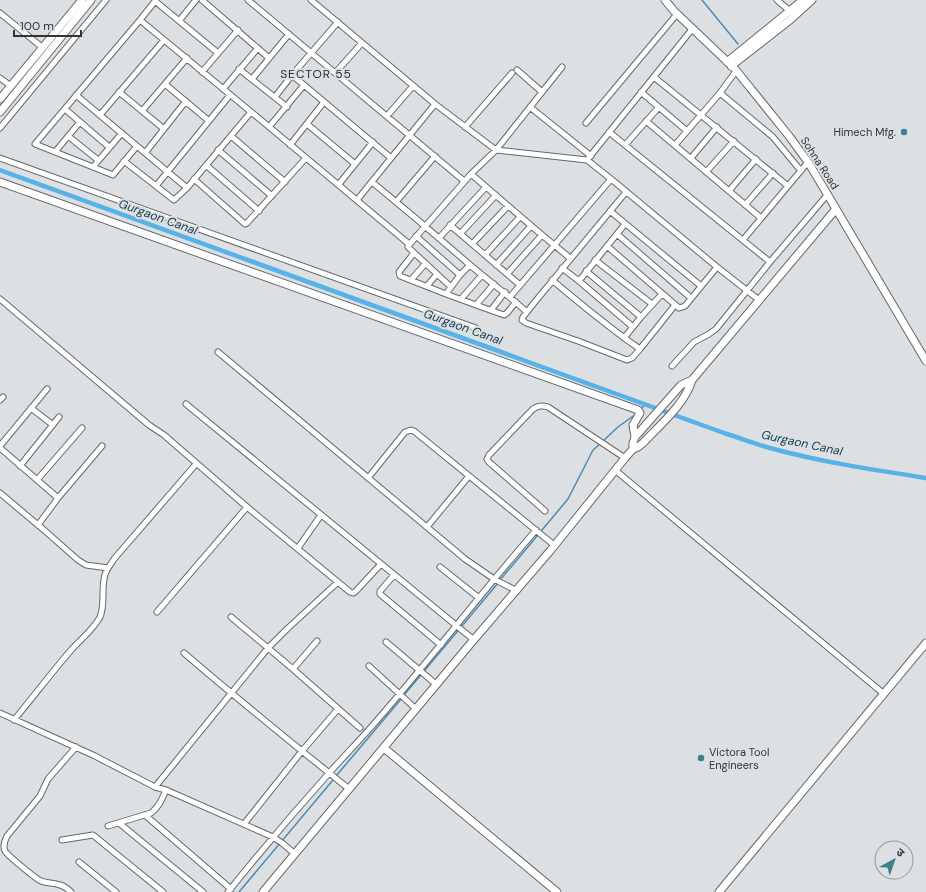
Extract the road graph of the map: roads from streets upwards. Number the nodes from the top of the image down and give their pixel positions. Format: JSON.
{"nodes":[{"id":1,"x":82,"y":0,"type":"edge"},
{"id":2,"x":91,"y":0,"type":"edge"},
{"id":3,"x":106,"y":0,"type":"edge"},
{"id":4,"x":196,"y":0,"type":"edge"},
{"id":5,"x":202,"y":0,"type":"edge"},
{"id":6,"x":248,"y":0,"type":"edge"},
{"id":7,"x":311,"y":0,"type":"edge"},
{"id":8,"x":665,"y":0,"type":"edge"},
{"id":9,"x":777,"y":0,"type":"edge"},
{"id":10,"x":803,"y":0,"type":"edge"},
{"id":11,"x":812,"y":0,"type":"edge"},
{"id":12,"x":155,"y":1,"type":"edge"},
{"id":13,"x":790,"y":11,"type":"junction"},
{"id":14,"x":0,"y":13,"type":"edge"},
{"id":15,"x":677,"y":14,"type":"junction"},
{"id":16,"x":140,"y":20,"type":"junction"},
{"id":17,"x":179,"y":21,"type":"junction"},
{"id":18,"x":338,"y":22,"type":"junction"},
{"id":19,"x":693,"y":28,"type":"junction"},
{"id":20,"x":238,"y":30,"type":"junction"},
{"id":21,"x":289,"y":34,"type":"junction"},
{"id":22,"x":164,"y":40,"type":"junction"},
{"id":23,"x":362,"y":43,"type":"junction"},
{"id":24,"x":43,"y":48,"type":"junction"},
{"id":25,"x":258,"y":48,"type":"junction"},
{"id":26,"x":218,"y":53,"type":"junction"},
{"id":27,"x":311,"y":53,"type":"junction"},
{"id":28,"x":740,"y":55,"type":"junction"},
{"id":29,"x":187,"y":58,"type":"junction"},
{"id":30,"x":269,"y":58,"type":"junction"},
{"id":31,"x":732,"y":66,"type":"junction"},
{"id":32,"x":562,"y":67,"type":"dead end"},
{"id":33,"x":240,"y":69,"type":"junction"},
{"id":34,"x":517,"y":70,"type":"dead end"},
{"id":35,"x":202,"y":72,"type":"junction"},
{"id":36,"x":512,"y":72,"type":"dead end"},
{"id":37,"x":335,"y":73,"type":"junction"},
{"id":38,"x":292,"y":75,"type":"junction"},
{"id":39,"x":654,"y":77,"type":"junction"},
{"id":40,"x":0,"y":78,"type":"edge"},
{"id":41,"x":252,"y":79,"type":"junction"},
{"id":42,"x":165,"y":84,"type":"junction"},
{"id":43,"x":304,"y":85,"type":"junction"},
{"id":44,"x":11,"y":86,"type":"junction"},
{"id":45,"x":413,"y":86,"type":"junction"},
{"id":46,"x":223,"y":89,"type":"junction"},
{"id":47,"x":119,"y":92,"type":"junction"},
{"id":48,"x":542,"y":92,"type":"junction"},
{"id":49,"x":641,"y":92,"type":"junction"},
{"id":50,"x":720,"y":93,"type":"junction"},
{"id":51,"x":76,"y":95,"type":"junction"},
{"id":52,"x":230,"y":95,"type":"junction"},
{"id":53,"x":275,"y":97,"type":"junction"},
{"id":54,"x":0,"y":99,"type":"edge"},
{"id":55,"x":186,"y":101,"type":"junction"},
{"id":56,"x":324,"y":102,"type":"junction"},
{"id":57,"x":435,"y":104,"type":"junction"},
{"id":58,"x":286,"y":107,"type":"junction"},
{"id":59,"x":530,"y":107,"type":"junction"},
{"id":60,"x":659,"y":107,"type":"junction"},
{"id":61,"x":64,"y":109,"type":"junction"},
{"id":62,"x":142,"y":111,"type":"junction"},
{"id":63,"x":0,"y":112,"type":"edge"},
{"id":64,"x":251,"y":112,"type":"junction"},
{"id":65,"x":100,"y":115,"type":"junction"},
{"id":66,"x":701,"y":115,"type":"junction"},
{"id":67,"x":387,"y":116,"type":"junction"},
{"id":68,"x":209,"y":121,"type":"junction"},
{"id":69,"x":646,"y":121,"type":"junction"},
{"id":70,"x":80,"y":122,"type":"junction"},
{"id":71,"x":586,"y":123,"type":"dead end"},
{"id":72,"x":307,"y":124,"type":"junction"},
{"id":73,"x":465,"y":127,"type":"junction"},
{"id":74,"x":717,"y":127,"type":"junction"},
{"id":75,"x":0,"y":128,"type":"edge"},
{"id":76,"x":269,"y":128,"type":"junction"},
{"id":77,"x":164,"y":129,"type":"junction"},
{"id":78,"x":687,"y":131,"type":"junction"},
{"id":79,"x":609,"y":132,"type":"junction"},
{"id":80,"x":122,"y":133,"type":"junction"},
{"id":81,"x":410,"y":135,"type":"junction"},
{"id":82,"x":68,"y":136,"type":"junction"},
{"id":83,"x":231,"y":136,"type":"junction"},
{"id":84,"x":734,"y":141,"type":"junction"},
{"id":85,"x":373,"y":142,"type":"junction"},
{"id":86,"x":290,"y":144,"type":"junction"},
{"id":87,"x":625,"y":145,"type":"junction"},
{"id":88,"x":675,"y":145,"type":"junction"},
{"id":89,"x":137,"y":146,"type":"junction"},
{"id":90,"x":109,"y":148,"type":"junction"},
{"id":91,"x":218,"y":150,"type":"junction"},
{"id":92,"x":496,"y":150,"type":"junction"},
{"id":93,"x":55,"y":152,"type":"junction"},
{"id":94,"x":145,"y":153,"type":"junction"},
{"id":95,"x":435,"y":156,"type":"junction"},
{"id":96,"x":0,"y":158,"type":"edge"},
{"id":97,"x":306,"y":158,"type":"junction"},
{"id":98,"x":391,"y":158,"type":"junction"},
{"id":99,"x":589,"y":158,"type":"junction"},
{"id":100,"x":691,"y":158,"type":"junction"},
{"id":101,"x":756,"y":159,"type":"junction"},
{"id":102,"x":98,"y":160,"type":"junction"},
{"id":103,"x":124,"y":161,"type":"junction"},
{"id":104,"x":808,"y":162,"type":"junction"},
{"id":105,"x":354,"y":164,"type":"junction"},
{"id":106,"x":206,"y":165,"type":"junction"},
{"id":107,"x":93,"y":167,"type":"junction"},
{"id":108,"x":801,"y":171,"type":"junction"},
{"id":109,"x":168,"y":172,"type":"junction"},
{"id":110,"x":706,"y":172,"type":"junction"},
{"id":111,"x":773,"y":173,"type":"junction"},
{"id":112,"x":471,"y":174,"type":"junction"},
{"id":113,"x":611,"y":178,"type":"junction"},
{"id":114,"x":194,"y":179,"type":"junction"},
{"id":115,"x":464,"y":181,"type":"junction"},
{"id":116,"x":0,"y":182,"type":"edge"},
{"id":117,"x":285,"y":182,"type":"junction"},
{"id":118,"x":372,"y":182,"type":"junction"},
{"id":119,"x":339,"y":184,"type":"junction"},
{"id":120,"x":156,"y":186,"type":"junction"},
{"id":121,"x":788,"y":186,"type":"junction"},
{"id":122,"x":486,"y":187,"type":"junction"},
{"id":123,"x":187,"y":188,"type":"junction"},
{"id":124,"x":729,"y":191,"type":"junction"},
{"id":125,"x":626,"y":192,"type":"junction"},
{"id":126,"x":828,"y":194,"type":"junction"},
{"id":127,"x":272,"y":196,"type":"junction"},
{"id":128,"x":496,"y":196,"type":"junction"},
{"id":129,"x":357,"y":200,"type":"junction"},
{"id":130,"x":396,"y":202,"type":"junction"},
{"id":131,"x":745,"y":205,"type":"junction"},
{"id":132,"x":508,"y":206,"type":"junction"},
{"id":133,"x":836,"y":209,"type":"junction"},
{"id":134,"x":259,"y":211,"type":"junction"},
{"id":135,"x":610,"y":211,"type":"junction"},
{"id":136,"x":520,"y":216,"type":"junction"},
{"id":137,"x":761,"y":218,"type":"junction"},
{"id":138,"x":625,"y":224,"type":"junction"},
{"id":139,"x":450,"y":225,"type":"junction"},
{"id":140,"x":426,"y":226,"type":"junction"},
{"id":141,"x":531,"y":226,"type":"junction"},
{"id":142,"x":460,"y":234,"type":"junction"},
{"id":143,"x":617,"y":234,"type":"junction"},
{"id":144,"x":542,"y":235,"type":"junction"},
{"id":145,"x":416,"y":236,"type":"junction"},
{"id":146,"x":439,"y":238,"type":"junction"},
{"id":147,"x":743,"y":240,"type":"junction"},
{"id":148,"x":409,"y":244,"type":"junction"},
{"id":149,"x":472,"y":244,"type":"junction"},
{"id":150,"x":554,"y":245,"type":"junction"},
{"id":151,"x":607,"y":246,"type":"junction"},
{"id":152,"x":414,"y":253,"type":"junction"},
{"id":153,"x":485,"y":255,"type":"junction"},
{"id":154,"x":570,"y":258,"type":"junction"},
{"id":155,"x":595,"y":260,"type":"junction"},
{"id":156,"x":770,"y":262,"type":"junction"},
{"id":157,"x":425,"y":264,"type":"junction"},
{"id":158,"x":470,"y":265,"type":"junction"},
{"id":159,"x":496,"y":265,"type":"junction"},
{"id":160,"x":717,"y":267,"type":"junction"},
{"id":161,"x":562,"y":268,"type":"junction"},
{"id":162,"x":586,"y":271,"type":"junction"},
{"id":163,"x":437,"y":274,"type":"junction"},
{"id":164,"x":507,"y":274,"type":"junction"},
{"id":165,"x":482,"y":275,"type":"junction"},
{"id":166,"x":460,"y":276,"type":"junction"},
{"id":167,"x":411,"y":280,"type":"junction"},
{"id":168,"x":552,"y":280,"type":"junction"},
{"id":169,"x":579,"y":281,"type":"junction"},
{"id":170,"x":494,"y":284,"type":"junction"},
{"id":171,"x":520,"y":285,"type":"junction"},
{"id":172,"x":427,"y":286,"type":"junction"},
{"id":173,"x":701,"y":286,"type":"junction"},
{"id":174,"x":451,"y":287,"type":"junction"},
{"id":175,"x":747,"y":291,"type":"junction"},
{"id":176,"x":505,"y":292,"type":"junction"},
{"id":177,"x":446,"y":294,"type":"junction"},
{"id":178,"x":662,"y":294,"type":"junction"},
{"id":179,"x":510,"y":297,"type":"junction"},
{"id":180,"x":691,"y":298,"type":"junction"},
{"id":181,"x":0,"y":299,"type":"edge"},
{"id":182,"x":461,"y":299,"type":"junction"},
{"id":183,"x":759,"y":300,"type":"junction"},
{"id":184,"x":516,"y":302,"type":"junction"},
{"id":185,"x":652,"y":304,"type":"junction"},
{"id":186,"x":476,"y":305,"type":"junction"},
{"id":187,"x":675,"y":305,"type":"junction"},
{"id":188,"x":491,"y":310,"type":"junction"},
{"id":189,"x":527,"y":312,"type":"junction"},
{"id":190,"x":641,"y":317,"type":"junction"},
{"id":191,"x":632,"y":327,"type":"junction"},
{"id":192,"x":476,"y":328,"type":"dead end"},
{"id":193,"x":624,"y":338,"type":"junction"},
{"id":194,"x":640,"y":349,"type":"junction"},
{"id":195,"x":218,"y":352,"type":"dead end"},
{"id":196,"x":926,"y":361,"type":"edge"},
{"id":197,"x":672,"y":366,"type":"dead end"},
{"id":198,"x":692,"y":380,"type":"junction"},
{"id":199,"x":47,"y":389,"type":"dead end"},
{"id":200,"x":186,"y":404,"type":"dead end"},
{"id":201,"x":31,"y":408,"type":"junction"},
{"id":202,"x":59,"y":417,"type":"dead end"},
{"id":203,"x":53,"y":425,"type":"junction"},
{"id":204,"x":82,"y":428,"type":"dead end"},
{"id":205,"x":634,"y":437,"type":"junction"},
{"id":206,"x":102,"y":446,"type":"dead end"},
{"id":207,"x":0,"y":447,"type":"edge"},
{"id":208,"x":633,"y":449,"type":"junction"},
{"id":209,"x":625,"y":458,"type":"junction"},
{"id":210,"x":196,"y":464,"type":"junction"},
{"id":211,"x":20,"y":466,"type":"junction"},
{"id":212,"x":615,"y":470,"type":"junction"},
{"id":213,"x":469,"y":476,"type":"junction"},
{"id":214,"x":368,"y":478,"type":"junction"},
{"id":215,"x":37,"y":480,"type":"junction"},
{"id":216,"x":0,"y":493,"type":"edge"},
{"id":217,"x":58,"y":498,"type":"junction"},
{"id":218,"x":247,"y":507,"type":"junction"},
{"id":219,"x":545,"y":511,"type":"dead end"},
{"id":220,"x":321,"y":515,"type":"junction"},
{"id":221,"x":38,"y":525,"type":"junction"},
{"id":222,"x":427,"y":527,"type":"junction"},
{"id":223,"x":539,"y":533,"type":"junction"},
{"id":224,"x":554,"y":546,"type":"junction"},
{"id":225,"x":298,"y":548,"type":"junction"},
{"id":226,"x":381,"y":564,"type":"junction"},
{"id":227,"x":440,"y":567,"type":"dead end"},
{"id":228,"x":108,"y":568,"type":"junction"},
{"id":229,"x":394,"y":575,"type":"junction"},
{"id":230,"x":497,"y":581,"type":"junction"},
{"id":231,"x":338,"y":582,"type":"junction"},
{"id":232,"x":517,"y":590,"type":"junction"},
{"id":233,"x":479,"y":598,"type":"junction"},
{"id":234,"x":157,"y":612,"type":"dead end"},
{"id":235,"x":231,"y":617,"type":"dead end"},
{"id":236,"x":459,"y":628,"type":"junction"},
{"id":237,"x":474,"y":640,"type":"junction"},
{"id":238,"x":317,"y":641,"type":"dead end"},
{"id":239,"x":386,"y":642,"type":"dead end"},
{"id":240,"x":926,"y":643,"type":"edge"},
{"id":241,"x":441,"y":644,"type":"junction"},
{"id":242,"x":268,"y":648,"type":"junction"},
{"id":243,"x":184,"y":653,"type":"dead end"},
{"id":244,"x":369,"y":666,"type":"dead end"},
{"id":245,"x":293,"y":669,"type":"junction"},
{"id":246,"x":421,"y":672,"type":"junction"},
{"id":247,"x":437,"y":685,"type":"junction"},
{"id":248,"x":231,"y":693,"type":"junction"},
{"id":249,"x":884,"y":694,"type":"junction"},
{"id":250,"x":402,"y":696,"type":"junction"},
{"id":251,"x":338,"y":709,"type":"junction"},
{"id":252,"x":416,"y":709,"type":"junction"},
{"id":253,"x":0,"y":713,"type":"edge"},
{"id":254,"x":14,"y":720,"type":"junction"},
{"id":255,"x":360,"y":728,"type":"dead end"},
{"id":256,"x":76,"y":747,"type":"junction"},
{"id":257,"x":384,"y":748,"type":"junction"},
{"id":258,"x":302,"y":751,"type":"junction"},
{"id":259,"x":330,"y":772,"type":"junction"},
{"id":260,"x":156,"y":787,"type":"junction"},
{"id":261,"x":349,"y":789,"type":"junction"},
{"id":262,"x":166,"y":790,"type":"junction"},
{"id":263,"x":145,"y":815,"type":"junction"},
{"id":264,"x":119,"y":823,"type":"junction"},
{"id":265,"x":244,"y":824,"type":"junction"},
{"id":266,"x":108,"y":826,"type":"dead end"},
{"id":267,"x":62,"y":840,"type":"dead end"},
{"id":268,"x":278,"y":840,"type":"junction"},
{"id":269,"x":295,"y":854,"type":"junction"},
{"id":270,"x":79,"y":862,"type":"dead end"},
{"id":271,"x":230,"y":890,"type":"edge"},
{"id":272,"x":71,"y":892,"type":"edge"},
{"id":273,"x":116,"y":892,"type":"edge"},
{"id":274,"x":163,"y":892,"type":"edge"},
{"id":275,"x":203,"y":892,"type":"edge"},
{"id":276,"x":263,"y":892,"type":"edge"},
{"id":277,"x":557,"y":892,"type":"edge"},
{"id":278,"x":719,"y":892,"type":"edge"}],
"edges":[{"from":1,"to":24,"type":"street"},
{"from":2,"to":63,"type":"street"},
{"from":3,"to":75,"type":"street"},
{"from":4,"to":17,"type":"street"},
{"from":5,"to":20,"type":"street"},
{"from":6,"to":21,"type":"street"},
{"from":7,"to":18,"type":"street"},
{"from":8,"to":15,"type":"street","name":"Sohna Road"},
{"from":9,"to":13,"type":"street"},
{"from":10,"to":13,"type":"street"},
{"from":11,"to":28,"type":"street"},
{"from":12,"to":16,"type":"street"},
{"from":12,"to":17,"type":"street"},
{"from":13,"to":28,"type":"street"},
{"from":14,"to":24,"type":"street"},
{"from":15,"to":19,"type":"street","name":"Sohna Road"},
{"from":15,"to":71,"type":"street"},
{"from":16,"to":22,"type":"street"},
{"from":16,"to":51,"type":"street"},
{"from":17,"to":26,"type":"street"},
{"from":18,"to":23,"type":"street"},
{"from":18,"to":27,"type":"street"},
{"from":19,"to":31,"type":"street","name":"Sohna Road"},
{"from":19,"to":39,"type":"street"},
{"from":20,"to":25,"type":"street"},
{"from":20,"to":26,"type":"street"},
{"from":21,"to":27,"type":"street"},
{"from":21,"to":30,"type":"street"},
{"from":22,"to":29,"type":"street"},
{"from":22,"to":47,"type":"street"},
{"from":23,"to":37,"type":"street"},
{"from":23,"to":45,"type":"street"},
{"from":24,"to":44,"type":"street"},
{"from":25,"to":30,"type":"street"},
{"from":25,"to":33,"type":"street"},
{"from":26,"to":35,"type":"street"},
{"from":27,"to":37,"type":"street"},
{"from":27,"to":38,"type":"street"},
{"from":28,"to":31,"type":"street"},
{"from":29,"to":35,"type":"street"},
{"from":29,"to":42,"type":"street"},
{"from":30,"to":41,"type":"street"},
{"from":31,"to":50,"type":"street"},
{"from":31,"to":104,"type":"street","name":"Sohna Road"},
{"from":32,"to":48,"type":"street"},
{"from":33,"to":41,"type":"street"},
{"from":33,"to":46,"type":"street"},
{"from":34,"to":48,"type":"street"},
{"from":35,"to":46,"type":"street"},
{"from":36,"to":73,"type":"street"},
{"from":37,"to":67,"type":"street"},
{"from":38,"to":43,"type":"street"},
{"from":38,"to":53,"type":"street"},
{"from":39,"to":49,"type":"street"},
{"from":39,"to":66,"type":"street"},
{"from":40,"to":44,"type":"street"},
{"from":41,"to":53,"type":"street"},
{"from":42,"to":55,"type":"street"},
{"from":42,"to":62,"type":"street"},
{"from":43,"to":56,"type":"street"},
{"from":43,"to":58,"type":"street"},
{"from":44,"to":54,"type":"street"},
{"from":45,"to":57,"type":"street"},
{"from":45,"to":67,"type":"street"},
{"from":46,"to":52,"type":"street"},
{"from":47,"to":62,"type":"street"},
{"from":47,"to":65,"type":"street"},
{"from":48,"to":59,"type":"street"},
{"from":49,"to":60,"type":"street"},
{"from":49,"to":79,"type":"street"},
{"from":50,"to":66,"type":"street"},
{"from":50,"to":108,"type":"street"},
{"from":51,"to":61,"type":"street"},
{"from":51,"to":65,"type":"street"},
{"from":52,"to":64,"type":"street"},
{"from":52,"to":68,"type":"street"},
{"from":53,"to":58,"type":"street"},
{"from":55,"to":68,"type":"street"},
{"from":55,"to":77,"type":"street"},
{"from":56,"to":72,"type":"street"},
{"from":56,"to":85,"type":"street"},
{"from":57,"to":73,"type":"street"},
{"from":57,"to":81,"type":"street"},
{"from":58,"to":76,"type":"street"},
{"from":59,"to":92,"type":"street"},
{"from":59,"to":99,"type":"street"},
{"from":60,"to":69,"type":"street"},
{"from":60,"to":78,"type":"street"},
{"from":61,"to":70,"type":"street"},
{"from":61,"to":93,"type":"street"},
{"from":62,"to":77,"type":"street"},
{"from":64,"to":76,"type":"street"},
{"from":64,"to":83,"type":"street"},
{"from":65,"to":80,"type":"street"},
{"from":66,"to":74,"type":"street"},
{"from":66,"to":78,"type":"street"},
{"from":67,"to":81,"type":"street"},
{"from":68,"to":109,"type":"street"},
{"from":69,"to":87,"type":"street"},
{"from":69,"to":88,"type":"street"},
{"from":70,"to":82,"type":"street"},
{"from":70,"to":90,"type":"street"},
{"from":72,"to":86,"type":"street"},
{"from":72,"to":105,"type":"street"},
{"from":73,"to":92,"type":"street"},
{"from":74,"to":84,"type":"street"},
{"from":74,"to":100,"type":"street"},
{"from":76,"to":86,"type":"street"},
{"from":77,"to":94,"type":"street"},
{"from":78,"to":88,"type":"street"},
{"from":79,"to":87,"type":"street"},
{"from":79,"to":99,"type":"street"},
{"from":80,"to":89,"type":"street"},
{"from":80,"to":90,"type":"street"},
{"from":81,"to":95,"type":"street"},
{"from":81,"to":98,"type":"street"},
{"from":82,"to":93,"type":"street"},
{"from":82,"to":102,"type":"street"},
{"from":83,"to":91,"type":"street"},
{"from":83,"to":117,"type":"street"},
{"from":84,"to":101,"type":"street"},
{"from":84,"to":110,"type":"street"},
{"from":85,"to":98,"type":"street"},
{"from":85,"to":105,"type":"street"},
{"from":86,"to":97,"type":"street"},
{"from":87,"to":147,"type":"street"},
{"from":88,"to":100,"type":"street"},
{"from":89,"to":94,"type":"street"},
{"from":89,"to":103,"type":"street"},
{"from":90,"to":102,"type":"street"},
{"from":91,"to":106,"type":"street"},
{"from":91,"to":127,"type":"street"},
{"from":92,"to":99,"type":"street"},
{"from":92,"to":112,"type":"street"},
{"from":93,"to":107,"type":"street"},
{"from":94,"to":109,"type":"street"},
{"from":95,"to":115,"type":"street"},
{"from":95,"to":130,"type":"street"},
{"from":96,"to":192,"type":"street"},
{"from":97,"to":117,"type":"street"},
{"from":97,"to":119,"type":"street"},
{"from":98,"to":118,"type":"street"},
{"from":99,"to":113,"type":"street"},
{"from":100,"to":110,"type":"street"},
{"from":101,"to":111,"type":"street"},
{"from":101,"to":124,"type":"street"},
{"from":102,"to":107,"type":"street"},
{"from":103,"to":107,"type":"street"},
{"from":103,"to":120,"type":"street"},
{"from":104,"to":108,"type":"street"},
{"from":104,"to":126,"type":"street","name":"Sohna Road"},
{"from":105,"to":119,"type":"street"},
{"from":106,"to":114,"type":"street"},
{"from":106,"to":134,"type":"street"},
{"from":108,"to":121,"type":"street"},
{"from":109,"to":120,"type":"street"},
{"from":109,"to":123,"type":"street"},
{"from":110,"to":124,"type":"street"},
{"from":111,"to":121,"type":"street"},
{"from":111,"to":131,"type":"street"},
{"from":112,"to":115,"type":"street"},
{"from":112,"to":122,"type":"street"},
{"from":113,"to":125,"type":"street"},
{"from":113,"to":150,"type":"street"},
{"from":114,"to":123,"type":"street"},
{"from":114,"to":134,"type":"street"},
{"from":115,"to":140,"type":"street"},
{"from":116,"to":205,"type":"street"},
{"from":117,"to":127,"type":"street"},
{"from":118,"to":129,"type":"street"},
{"from":118,"to":130,"type":"street"},
{"from":119,"to":129,"type":"street"},
{"from":120,"to":123,"type":"street"},
{"from":121,"to":137,"type":"street"},
{"from":122,"to":128,"type":"street"},
{"from":122,"to":139,"type":"street"},
{"from":124,"to":131,"type":"street"},
{"from":125,"to":135,"type":"street"},
{"from":125,"to":160,"type":"street"},
{"from":126,"to":133,"type":"street","name":"Sohna Road"},
{"from":126,"to":156,"type":"street"},
{"from":127,"to":134,"type":"street"},
{"from":128,"to":132,"type":"street"},
{"from":128,"to":142,"type":"street"},
{"from":129,"to":148,"type":"street"},
{"from":130,"to":140,"type":"street"},
{"from":131,"to":137,"type":"street"},
{"from":132,"to":136,"type":"street"},
{"from":132,"to":149,"type":"street"},
{"from":133,"to":183,"type":"street"},
{"from":133,"to":196,"type":"street","name":"Sohna Road"},
{"from":135,"to":138,"type":"street"},
{"from":135,"to":154,"type":"street"},
{"from":136,"to":141,"type":"street"},
{"from":136,"to":153,"type":"street"},
{"from":137,"to":147,"type":"street"},
{"from":138,"to":143,"type":"street"},
{"from":138,"to":173,"type":"street"},
{"from":139,"to":142,"type":"street"},
{"from":139,"to":146,"type":"street"},
{"from":140,"to":145,"type":"street"},
{"from":140,"to":146,"type":"street"},
{"from":141,"to":144,"type":"street"},
{"from":141,"to":159,"type":"street"},
{"from":142,"to":149,"type":"street"},
{"from":143,"to":151,"type":"street"},
{"from":143,"to":180,"type":"street"},
{"from":144,"to":150,"type":"street"},
{"from":144,"to":164,"type":"street"},
{"from":145,"to":148,"type":"street"},
{"from":145,"to":166,"type":"street"},
{"from":146,"to":158,"type":"street"},
{"from":147,"to":156,"type":"street"},
{"from":148,"to":152,"type":"street"},
{"from":149,"to":153,"type":"street"},
{"from":150,"to":154,"type":"street"},
{"from":150,"to":171,"type":"street"},
{"from":151,"to":155,"type":"street"},
{"from":151,"to":178,"type":"street"},
{"from":152,"to":157,"type":"street"},
{"from":152,"to":167,"type":"street"},
{"from":153,"to":159,"type":"street"},
{"from":154,"to":161,"type":"street"},
{"from":155,"to":162,"type":"street"},
{"from":155,"to":185,"type":"street"},
{"from":156,"to":175,"type":"street"},
{"from":157,"to":163,"type":"street"},
{"from":157,"to":167,"type":"street"},
{"from":158,"to":165,"type":"street"},
{"from":158,"to":166,"type":"street"},
{"from":159,"to":164,"type":"street"},
{"from":160,"to":173,"type":"street"},
{"from":160,"to":175,"type":"street"},
{"from":161,"to":168,"type":"street"},
{"from":161,"to":169,"type":"street"},
{"from":162,"to":169,"type":"street"},
{"from":162,"to":190,"type":"street"},
{"from":163,"to":172,"type":"street"},
{"from":163,"to":174,"type":"street"},
{"from":164,"to":171,"type":"street"},
{"from":165,"to":170,"type":"street"},
{"from":165,"to":182,"type":"street"},
{"from":166,"to":174,"type":"street"},
{"from":167,"to":172,"type":"street"},
{"from":168,"to":189,"type":"street"},
{"from":168,"to":193,"type":"street"},
{"from":169,"to":191,"type":"street"},
{"from":170,"to":176,"type":"street"},
{"from":170,"to":186,"type":"street"},
{"from":171,"to":179,"type":"street"},
{"from":172,"to":177,"type":"street"},
{"from":173,"to":180,"type":"street"},
{"from":174,"to":177,"type":"street"},
{"from":175,"to":183,"type":"street"},
{"from":175,"to":197,"type":"street"},
{"from":176,"to":179,"type":"street"},
{"from":176,"to":188,"type":"street"},
{"from":177,"to":182,"type":"street"},
{"from":178,"to":185,"type":"street"},
{"from":178,"to":187,"type":"street"},
{"from":179,"to":184,"type":"street"},
{"from":180,"to":187,"type":"street"},
{"from":181,"to":210,"type":"street"},
{"from":182,"to":186,"type":"street"},
{"from":183,"to":198,"type":"street"},
{"from":184,"to":188,"type":"street"},
{"from":184,"to":189,"type":"street"},
{"from":185,"to":190,"type":"street"},
{"from":186,"to":188,"type":"street"},
{"from":187,"to":194,"type":"street"},
{"from":189,"to":194,"type":"street"},
{"from":190,"to":191,"type":"street"},
{"from":191,"to":193,"type":"street"},
{"from":193,"to":194,"type":"street"},
{"from":195,"to":214,"type":"street"},
{"from":198,"to":205,"type":"street"},
{"from":198,"to":208,"type":"street"},
{"from":199,"to":201,"type":"street"},
{"from":200,"to":220,"type":"street"},
{"from":201,"to":203,"type":"street"},
{"from":201,"to":207,"type":"street"},
{"from":202,"to":203,"type":"street"},
{"from":203,"to":211,"type":"street"},
{"from":204,"to":215,"type":"street"},
{"from":205,"to":208,"type":"street"},
{"from":206,"to":217,"type":"street"},
{"from":207,"to":211,"type":"street"},
{"from":208,"to":209,"type":"street"},
{"from":209,"to":212,"type":"street"},
{"from":209,"to":219,"type":"street"},
{"from":210,"to":218,"type":"street"},
{"from":210,"to":228,"type":"street"},
{"from":211,"to":215,"type":"street"},
{"from":212,"to":224,"type":"street"},
{"from":212,"to":249,"type":"street"},
{"from":213,"to":214,"type":"street"},
{"from":213,"to":222,"type":"street"},
{"from":213,"to":223,"type":"street"},
{"from":214,"to":222,"type":"street"},
{"from":215,"to":217,"type":"street"},
{"from":216,"to":221,"type":"street"},
{"from":217,"to":221,"type":"street"},
{"from":218,"to":225,"type":"street"},
{"from":218,"to":234,"type":"street"},
{"from":220,"to":225,"type":"street"},
{"from":220,"to":226,"type":"street"},
{"from":221,"to":228,"type":"street"},
{"from":222,"to":230,"type":"street"},
{"from":223,"to":224,"type":"street"},
{"from":223,"to":230,"type":"street"},
{"from":224,"to":232,"type":"street"},
{"from":225,"to":231,"type":"street"},
{"from":226,"to":229,"type":"street"},
{"from":226,"to":231,"type":"street"},
{"from":227,"to":233,"type":"street"},
{"from":228,"to":254,"type":"street"},
{"from":229,"to":236,"type":"street"},
{"from":229,"to":241,"type":"street"},
{"from":230,"to":232,"type":"street"},
{"from":230,"to":233,"type":"street"},
{"from":231,"to":242,"type":"street"},
{"from":232,"to":237,"type":"street"},
{"from":233,"to":236,"type":"street"},
{"from":235,"to":242,"type":"street"},
{"from":236,"to":237,"type":"street"},
{"from":236,"to":241,"type":"street"},
{"from":237,"to":247,"type":"street"},
{"from":238,"to":245,"type":"street"},
{"from":239,"to":246,"type":"street"},
{"from":240,"to":249,"type":"street"},
{"from":241,"to":246,"type":"street"},
{"from":242,"to":245,"type":"street"},
{"from":242,"to":248,"type":"street"},
{"from":243,"to":248,"type":"street"},
{"from":244,"to":250,"type":"street"},
{"from":245,"to":251,"type":"street"},
{"from":246,"to":247,"type":"street"},
{"from":246,"to":250,"type":"street"},
{"from":247,"to":252,"type":"street"},
{"from":248,"to":258,"type":"street"},
{"from":248,"to":260,"type":"street"},
{"from":249,"to":278,"type":"street"},
{"from":250,"to":252,"type":"street"},
{"from":250,"to":259,"type":"street"},
{"from":251,"to":255,"type":"street"},
{"from":251,"to":258,"type":"street"},
{"from":252,"to":257,"type":"street"},
{"from":253,"to":254,"type":"street"},
{"from":254,"to":256,"type":"street"},
{"from":256,"to":260,"type":"street"},
{"from":256,"to":272,"type":"street"},
{"from":257,"to":261,"type":"street"},
{"from":257,"to":277,"type":"street"},
{"from":258,"to":259,"type":"street"},
{"from":258,"to":265,"type":"street"},
{"from":259,"to":261,"type":"street"},
{"from":259,"to":268,"type":"street"},
{"from":260,"to":262,"type":"street"},
{"from":261,"to":269,"type":"street"},
{"from":262,"to":263,"type":"street"},
{"from":262,"to":265,"type":"street"},
{"from":263,"to":264,"type":"street"},
{"from":263,"to":271,"type":"street"},
{"from":264,"to":266,"type":"street"},
{"from":264,"to":275,"type":"street"},
{"from":265,"to":268,"type":"street"},
{"from":267,"to":274,"type":"street"},
{"from":268,"to":269,"type":"street"},
{"from":268,"to":271,"type":"street"},
{"from":269,"to":276,"type":"street"},
{"from":270,"to":273,"type":"street"}]}
